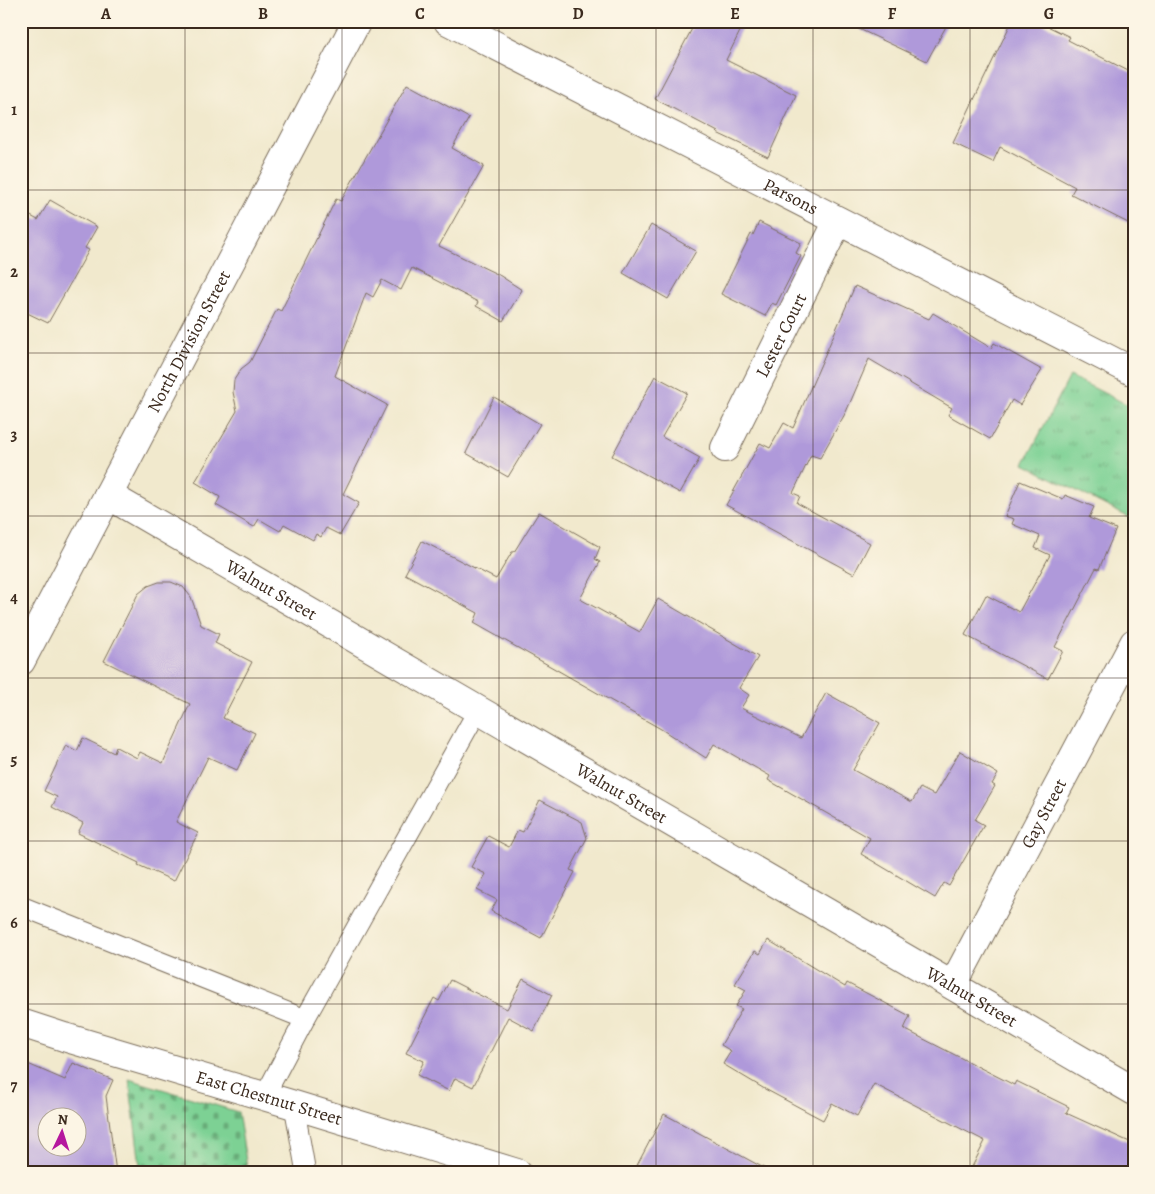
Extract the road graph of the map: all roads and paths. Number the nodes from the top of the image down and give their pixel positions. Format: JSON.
{"nodes":[{"id":1,"x":357,"y":21,"type":"edge"},
{"id":2,"x":448,"y":21,"type":"edge"},
{"id":3,"x":838,"y":221,"type":"junction"},
{"id":4,"x":1134,"y":372,"type":"edge"},
{"id":5,"x":725,"y":448,"type":"dead end"},
{"id":6,"x":108,"y":495,"type":"junction"},
{"id":7,"x":1134,"y":643,"type":"edge"},
{"id":8,"x":21,"y":661,"type":"edge"},
{"id":9,"x":478,"y":710,"type":"junction"},
{"id":10,"x":21,"y":906,"type":"edge"},
{"id":11,"x":953,"y":985,"type":"junction"},
{"id":12,"x":305,"y":1019,"type":"junction"},
{"id":13,"x":21,"y":1023,"type":"edge"},
{"id":14,"x":1134,"y":1091,"type":"edge"},
{"id":15,"x":264,"y":1097,"type":"junction"},
{"id":16,"x":294,"y":1105,"type":"junction"},
{"id":17,"x":306,"y":1173,"type":"edge"},
{"id":18,"x":517,"y":1173,"type":"edge"}],
"edges":[{"from":1,"to":6,"type":"street","name":"North Division Street"},
{"from":2,"to":3,"type":"street","name":"Parsons"},
{"from":3,"to":4,"type":"street","name":"Parsons"},
{"from":3,"to":5,"type":"street","name":"Lester Court"},
{"from":6,"to":8,"type":"street","name":"North Division Street"},
{"from":6,"to":9,"type":"street","name":"Walnut Street"},
{"from":7,"to":11,"type":"street","name":"Gay Street"},
{"from":9,"to":11,"type":"street","name":"Walnut Street"},
{"from":9,"to":12,"type":"lane"},
{"from":10,"to":12,"type":"lane"},
{"from":11,"to":14,"type":"street","name":"Walnut Street"},
{"from":12,"to":15,"type":"lane"},
{"from":13,"to":15,"type":"street","name":"East Chestnut Street"},
{"from":15,"to":16,"type":"street","name":"East Chestnut Street"},
{"from":16,"to":17,"type":"lane"},
{"from":16,"to":18,"type":"street","name":"East Chestnut Street"}]}
